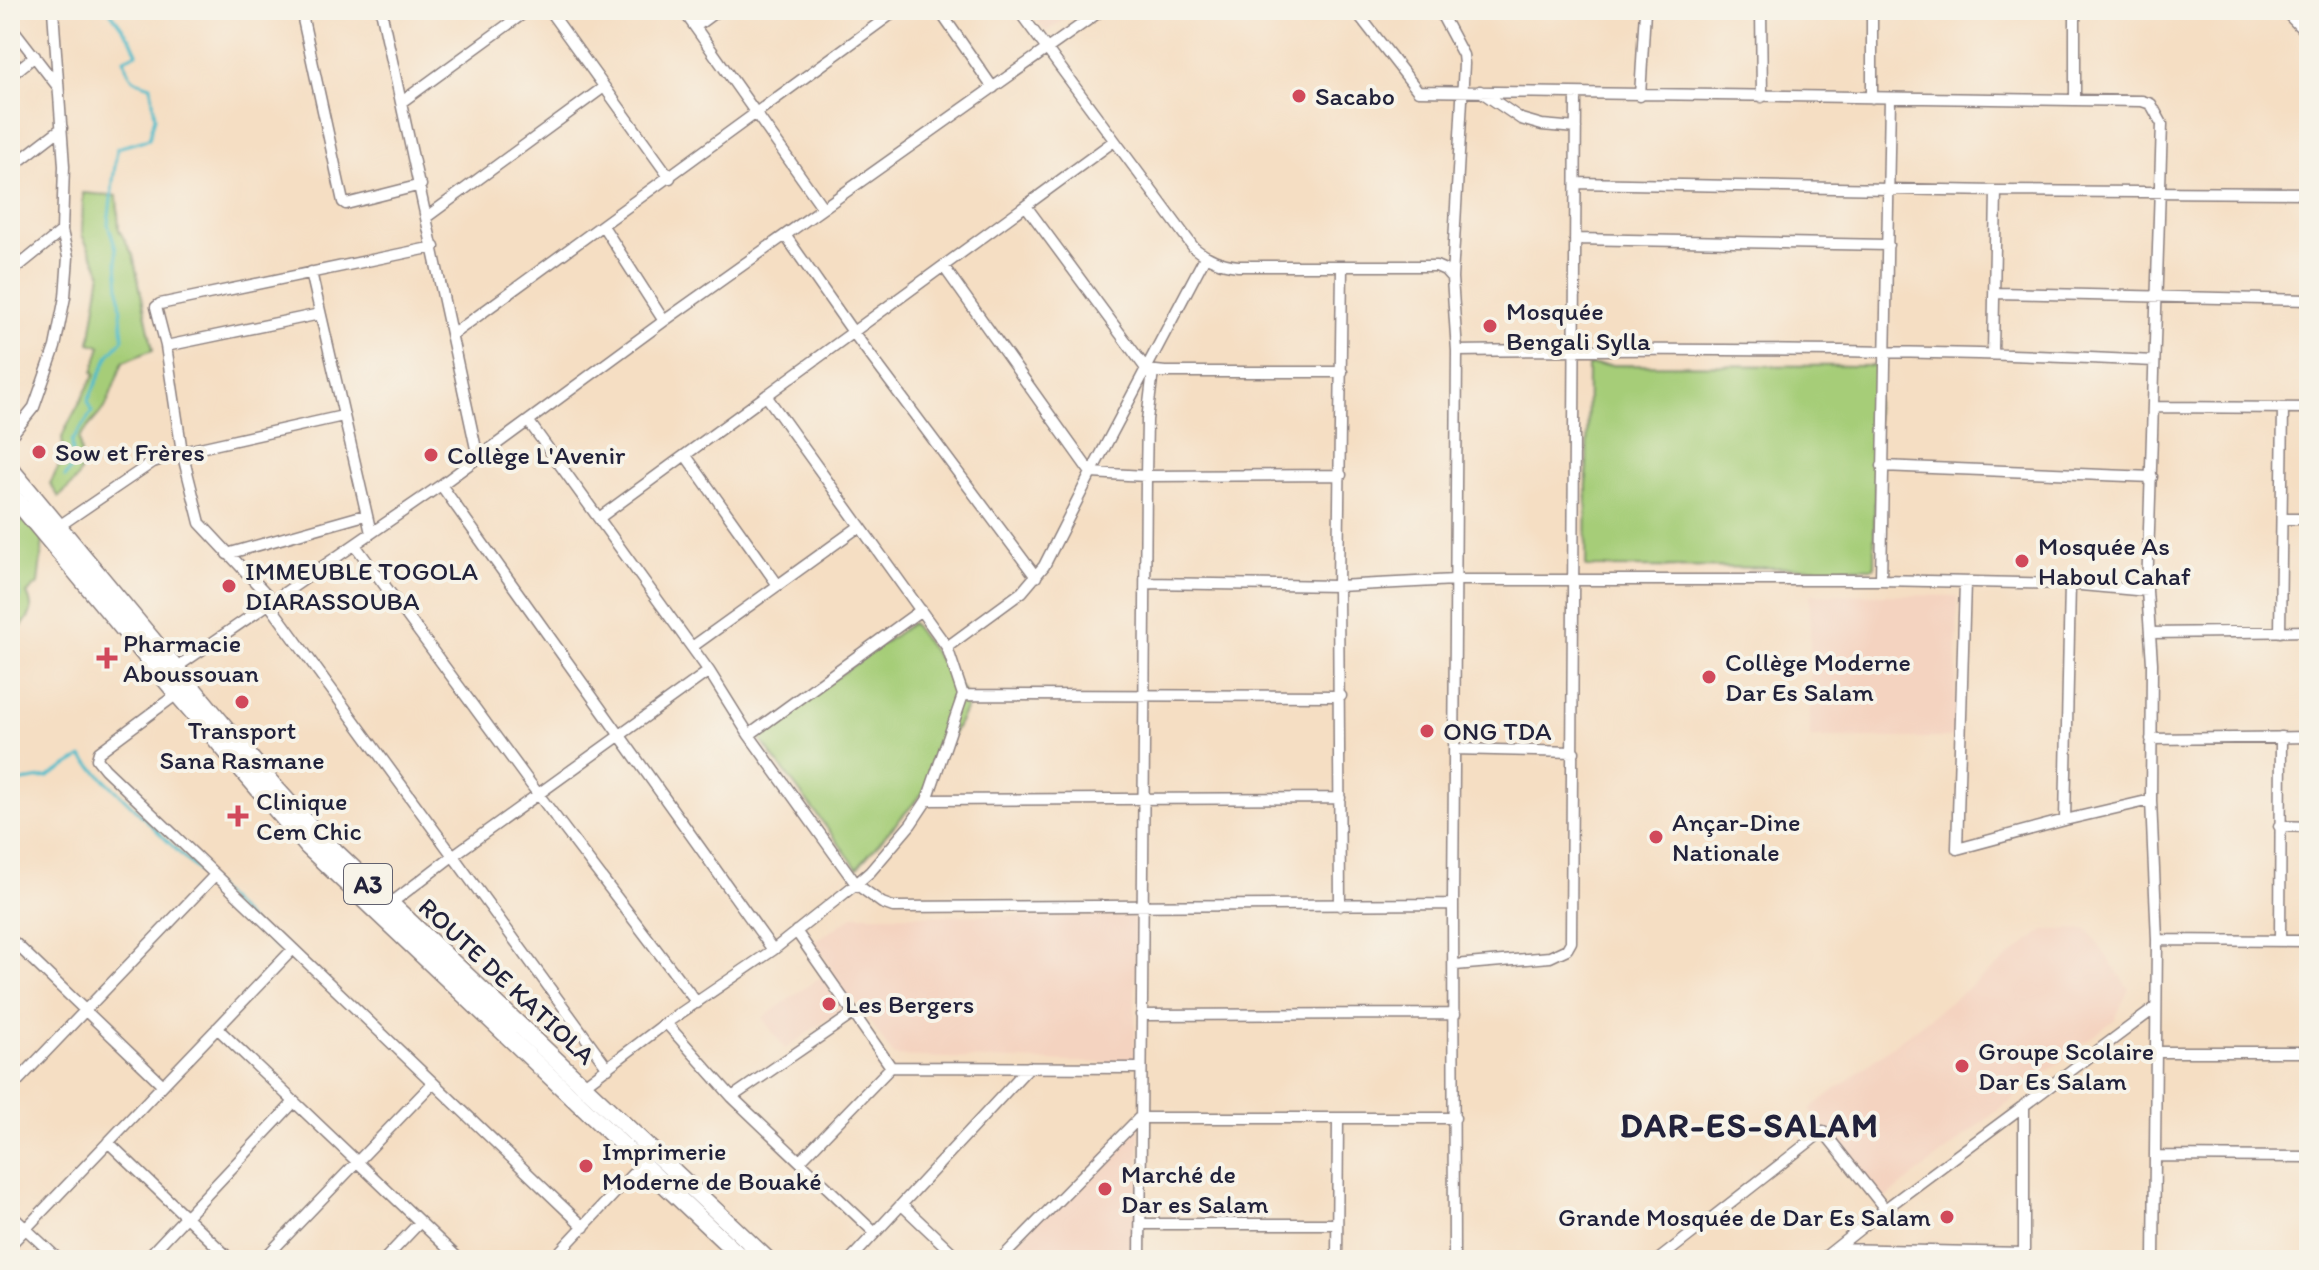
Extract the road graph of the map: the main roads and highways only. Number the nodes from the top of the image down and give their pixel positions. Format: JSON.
{"nodes":[{"id":1,"x":10,"y":468,"type":"edge"},
{"id":2,"x":10,"y":493,"type":"edge"},
{"id":3,"x":744,"y":1260,"type":"edge"},
{"id":4,"x":768,"y":1260,"type":"edge"}],
"edges":[{"from":1,"to":4,"type":"highway","name":"ROUTE DE KATIOLA","number":"A3"},
{"from":2,"to":3,"type":"highway","name":"ROUTE DE KATIOLA","number":"A3"}]}
